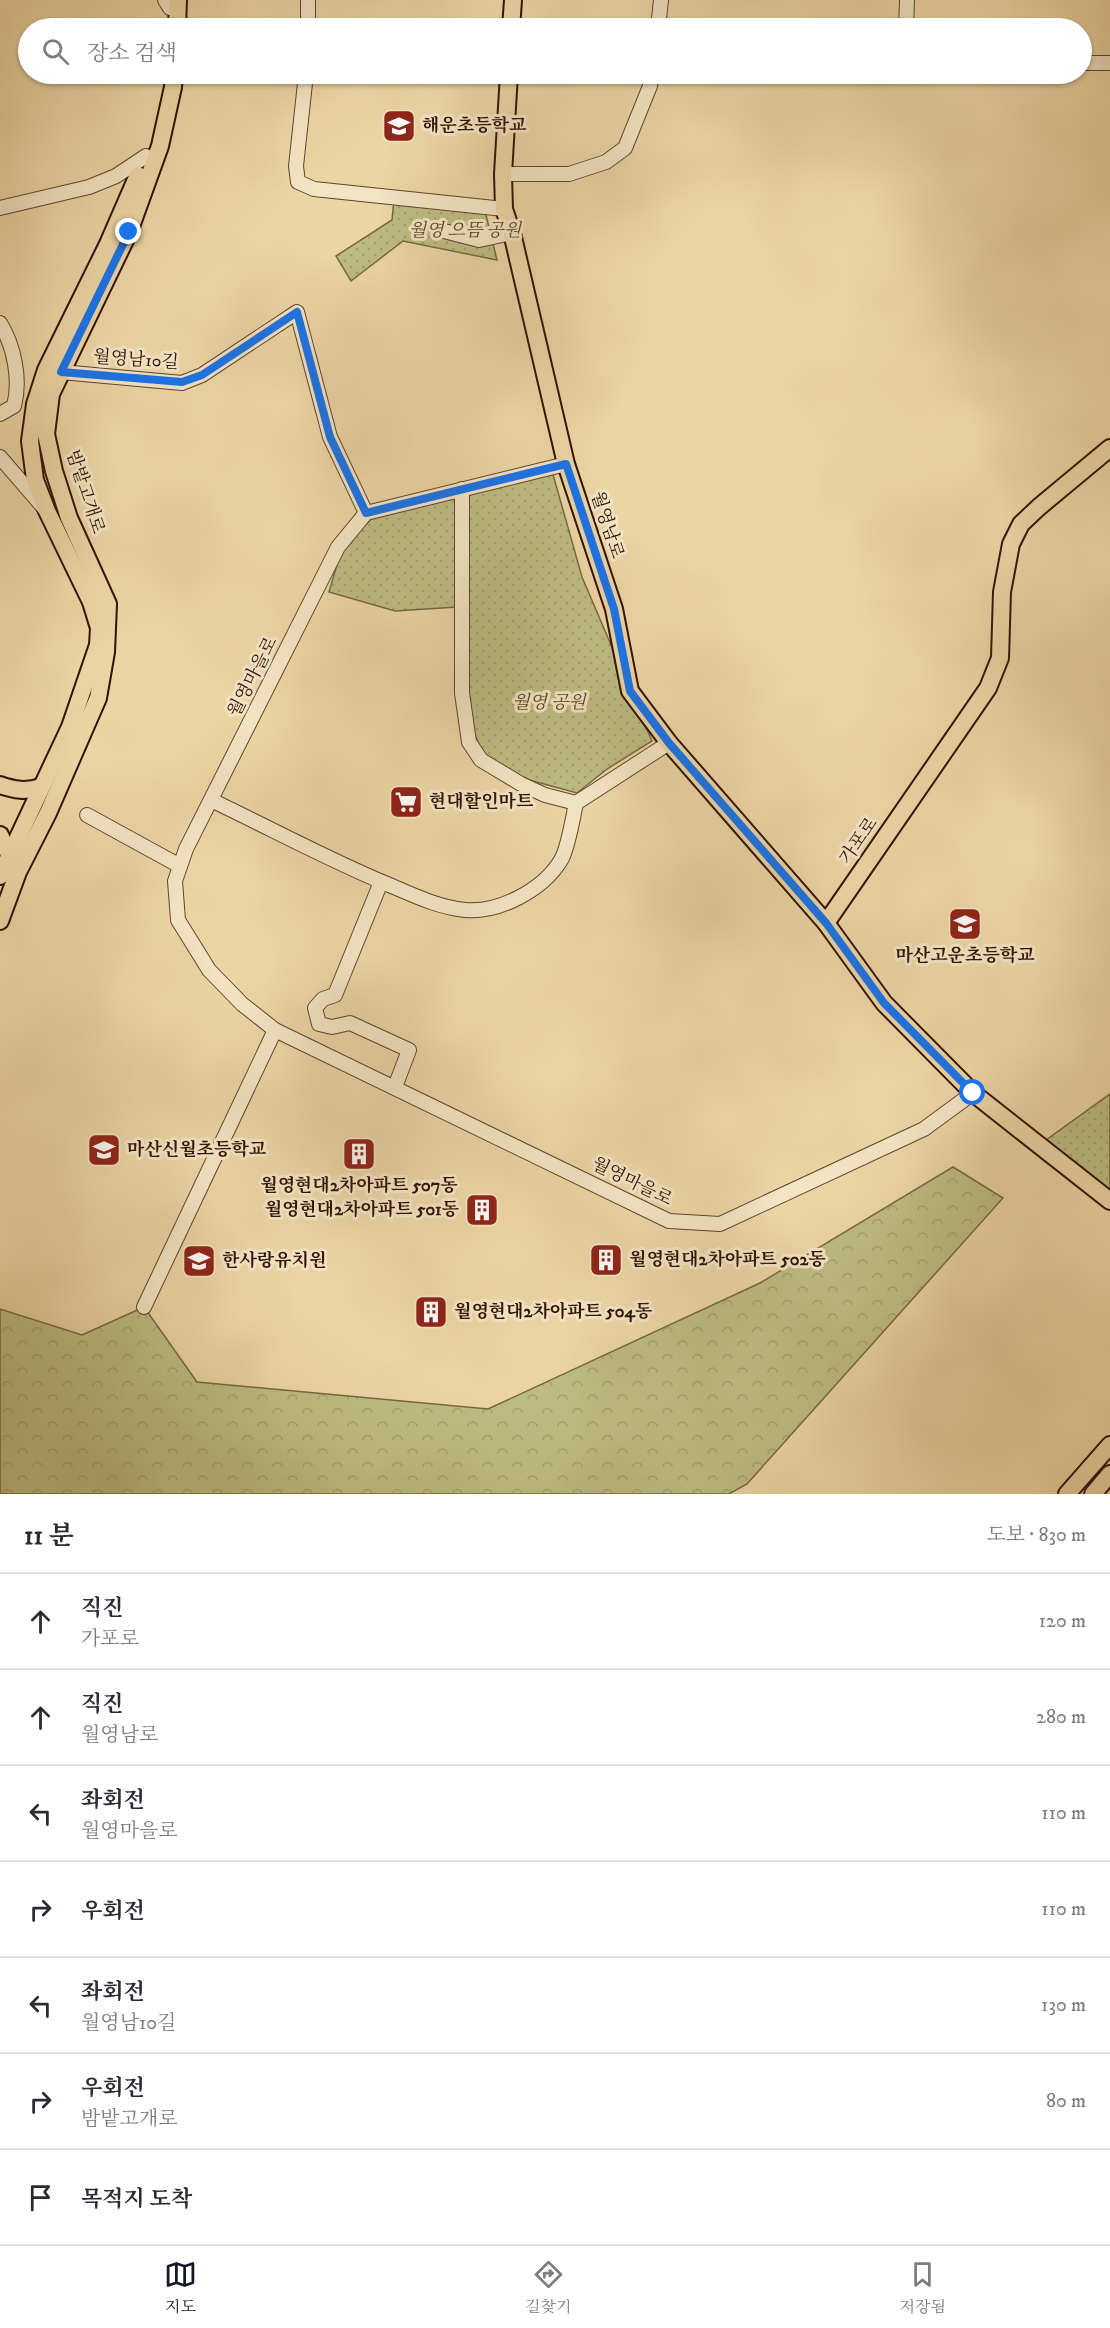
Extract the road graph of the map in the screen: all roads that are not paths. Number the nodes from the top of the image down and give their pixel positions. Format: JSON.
{"nodes":[{"id":1,"x":308,"y":0,"type":"edge"},
{"id":2,"x":513,"y":0,"type":"edge"},
{"id":3,"x":661,"y":0,"type":"edge"},
{"id":4,"x":907,"y":0,"type":"edge"},
{"id":5,"x":171,"y":2,"type":"edge"},
{"id":6,"x":170,"y":18,"type":"edge"},
{"id":7,"x":175,"y":18,"type":"edge"},
{"id":8,"x":308,"y":18,"type":"edge"},
{"id":9,"x":512,"y":18,"type":"edge"},
{"id":10,"x":659,"y":18,"type":"edge"},
{"id":11,"x":906,"y":18,"type":"edge"},
{"id":12,"x":1092,"y":63,"type":"edge"},
{"id":13,"x":1110,"y":63,"type":"edge"},
{"id":14,"x":164,"y":84,"type":"edge"},
{"id":15,"x":173,"y":84,"type":"edge"},
{"id":16,"x":305,"y":84,"type":"edge"},
{"id":17,"x":508,"y":84,"type":"edge"},
{"id":18,"x":650,"y":84,"type":"edge"},
{"id":19,"x":146,"y":156,"type":"junction"},
{"id":20,"x":503,"y":174,"type":"junction"},
{"id":21,"x":0,"y":208,"type":"edge"},
{"id":22,"x":504,"y":209,"type":"junction"},
{"id":23,"x":444,"y":231,"type":"dead end"},
{"id":24,"x":512,"y":233,"type":"junction"},
{"id":25,"x":0,"y":323,"type":"edge"},
{"id":26,"x":61,"y":372,"type":"junction"},
{"id":27,"x":0,"y":414,"type":"edge"},
{"id":28,"x":1110,"y":448,"type":"edge"},
{"id":29,"x":0,"y":457,"type":"edge"},
{"id":30,"x":566,"y":464,"type":"junction"},
{"id":31,"x":462,"y":489,"type":"junction"},
{"id":32,"x":46,"y":511,"type":"junction"},
{"id":33,"x":366,"y":513,"type":"junction"},
{"id":34,"x":669,"y":743,"type":"junction"},
{"id":35,"x":0,"y":785,"type":"edge"},
{"id":36,"x":41,"y":787,"type":"junction"},
{"id":37,"x":211,"y":800,"type":"junction"},
{"id":38,"x":576,"y":803,"type":"junction"},
{"id":39,"x":87,"y":815,"type":"dead end"},
{"id":40,"x":0,"y":835,"type":"edge"},
{"id":41,"x":180,"y":866,"type":"junction"},
{"id":42,"x":6,"y":867,"type":"edge"},
{"id":43,"x":381,"y":882,"type":"junction"},
{"id":44,"x":0,"y":921,"type":"edge"},
{"id":45,"x":826,"y":923,"type":"junction"},
{"id":46,"x":275,"y":1030,"type":"junction"},
{"id":47,"x":395,"y":1087,"type":"junction"},
{"id":48,"x":973,"y":1093,"type":"junction"},
{"id":49,"x":1110,"y":1202,"type":"edge"},
{"id":50,"x":144,"y":1307,"type":"dead end"},
{"id":51,"x":1110,"y":1445,"type":"edge"},
{"id":52,"x":1110,"y":1474,"type":"edge"},
{"id":53,"x":1067,"y":1494,"type":"edge"},
{"id":54,"x":1093,"y":1494,"type":"edge"}],
"edges":[{"from":1,"to":8,"type":"street"},
{"from":2,"to":9,"type":"main road"},
{"from":3,"to":10,"type":"street"},
{"from":4,"to":11,"type":"street"},
{"from":5,"to":6,"type":"main road"},
{"from":5,"to":7,"type":"main road"},
{"from":12,"to":13,"type":"street"},
{"from":14,"to":19,"type":"main road","name":"밤밭고개로"},
{"from":15,"to":26,"type":"main road","name":"밤밭고개로"},
{"from":16,"to":22,"type":"street"},
{"from":17,"to":20,"type":"main road","name":"월영남로"},
{"from":18,"to":20,"type":"street"},
{"from":19,"to":21,"type":"street"},
{"from":19,"to":32,"type":"main road","name":"밤밭고개로"},
{"from":20,"to":22,"type":"main road","name":"월영남로"},
{"from":22,"to":24,"type":"main road","name":"월영남로"},
{"from":23,"to":24,"type":"street"},
{"from":24,"to":30,"type":"main road","name":"월영남로"},
{"from":25,"to":27,"type":"street"},
{"from":26,"to":33,"type":"street","name":"월영남10길"},
{"from":26,"to":42,"type":"main road","name":"밤밭고개로"},
{"from":28,"to":45,"type":"main road","name":"가포로"},
{"from":29,"to":32,"type":"street"},
{"from":30,"to":31,"type":"street"},
{"from":30,"to":34,"type":"main road","name":"월영남로"},
{"from":31,"to":33,"type":"street"},
{"from":31,"to":38,"type":"street"},
{"from":32,"to":36,"type":"main road","name":"밤밭고개로"},
{"from":33,"to":37,"type":"street","name":"월영마을로"},
{"from":34,"to":38,"type":"street"},
{"from":34,"to":45,"type":"main road","name":"월영남로"},
{"from":35,"to":36,"type":"main road"},
{"from":36,"to":42,"type":"main road","name":"밤밭고개로"},
{"from":37,"to":41,"type":"street","name":"월영마을로"},
{"from":37,"to":43,"type":"street"},
{"from":38,"to":43,"type":"street"},
{"from":39,"to":41,"type":"street"},
{"from":40,"to":42,"type":"main road"},
{"from":41,"to":46,"type":"street","name":"월영마을로"},
{"from":42,"to":44,"type":"main road","name":"밤밭고개로"},
{"from":43,"to":47,"type":"street"},
{"from":45,"to":48,"type":"main road"},
{"from":46,"to":47,"type":"street","name":"월영마을로"},
{"from":46,"to":50,"type":"street"},
{"from":47,"to":48,"type":"street","name":"월영마을로"},
{"from":48,"to":49,"type":"main road"},
{"from":51,"to":53,"type":"main road"},
{"from":52,"to":54,"type":"main road"}]}
